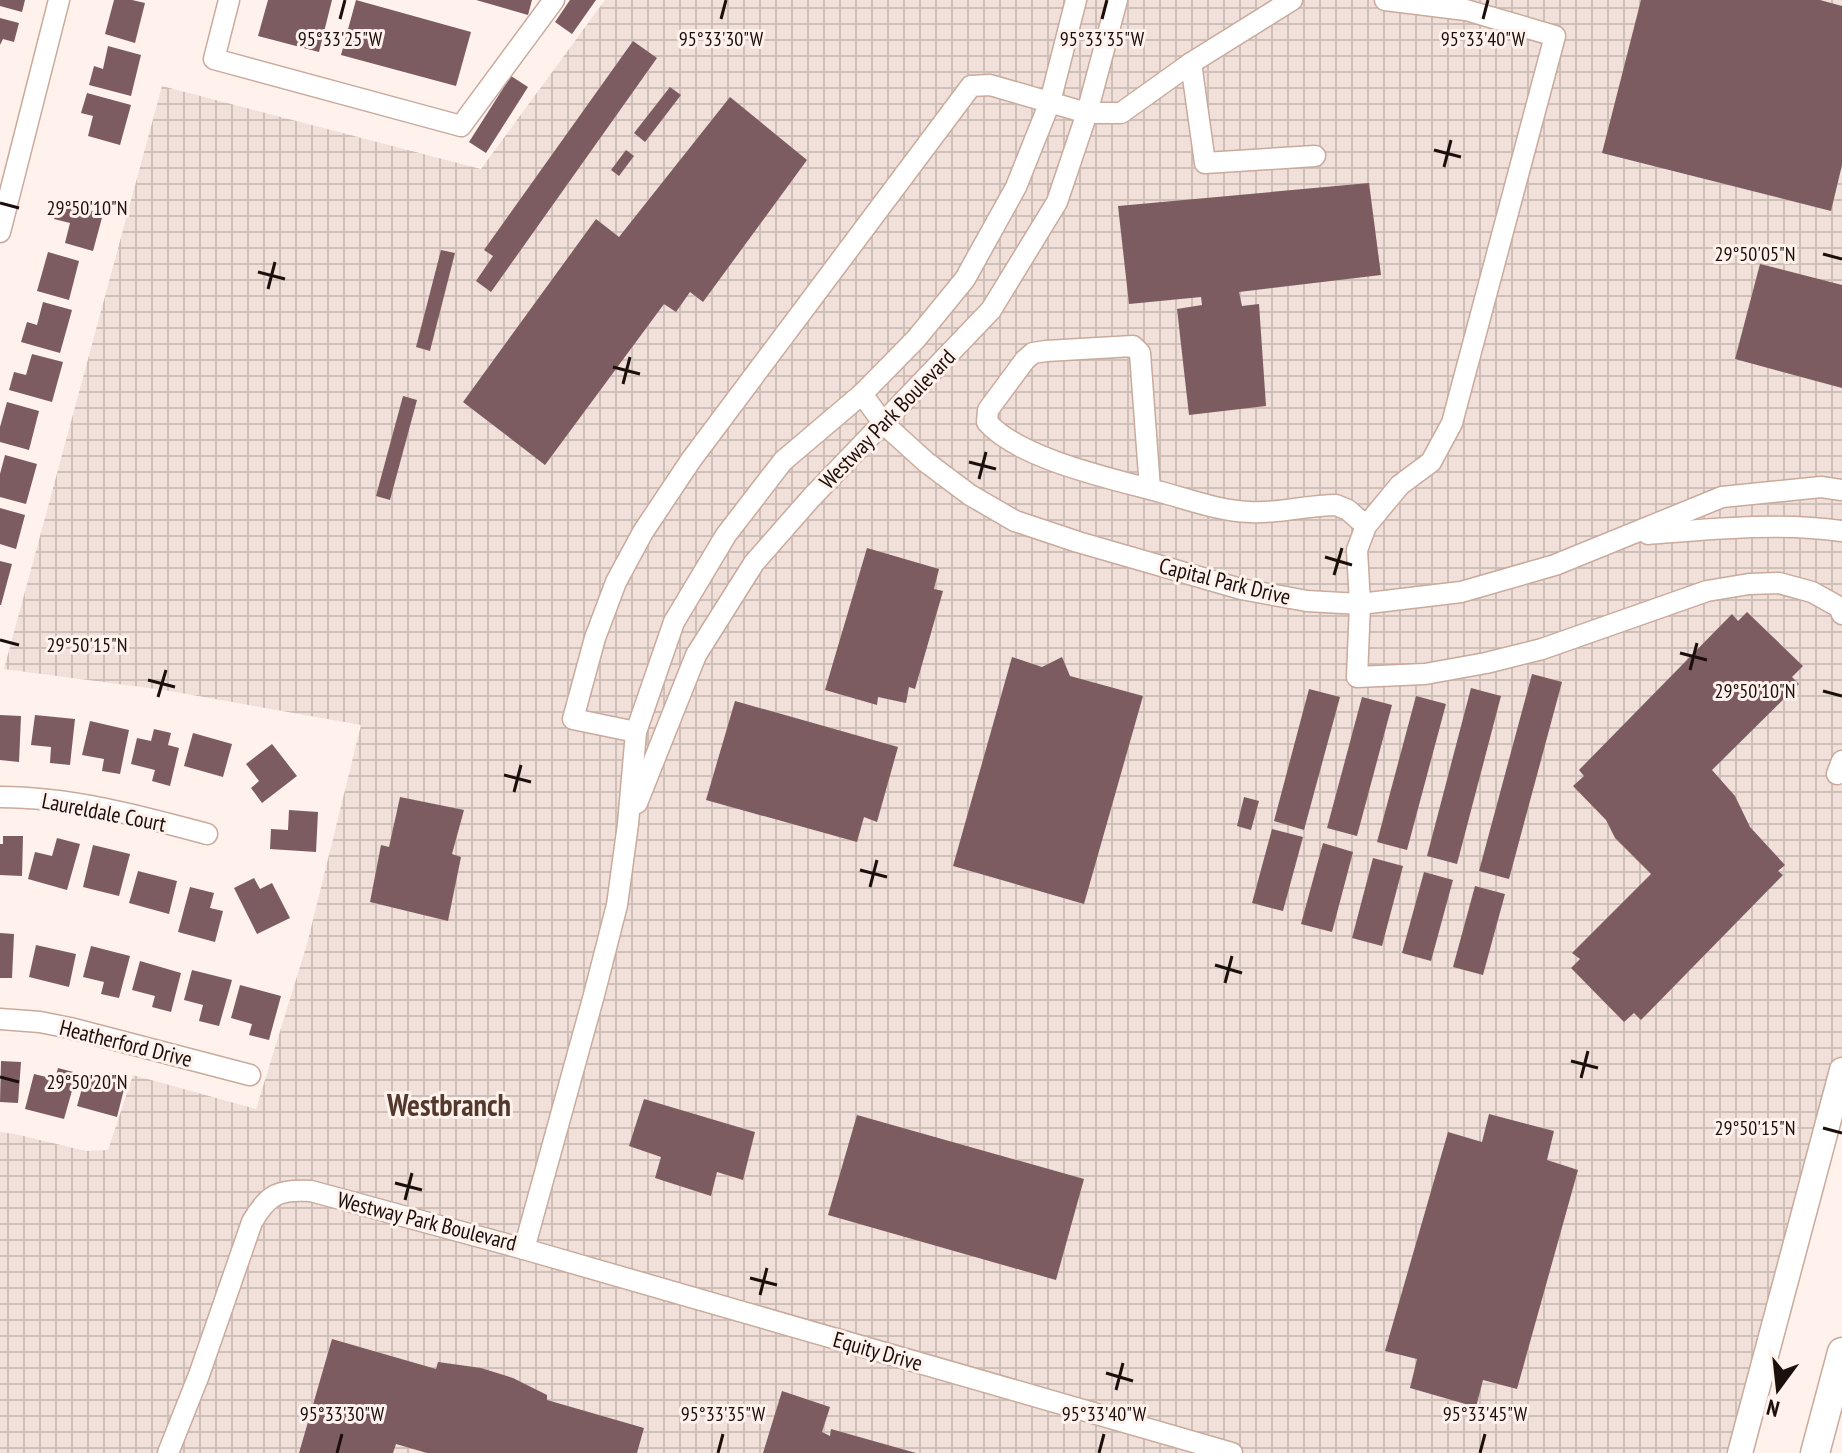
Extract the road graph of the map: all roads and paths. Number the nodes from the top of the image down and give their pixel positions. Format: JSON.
{"nodes":[{"id":1,"x":59,"y":0,"type":"edge"},
{"id":2,"x":229,"y":0,"type":"edge"},
{"id":3,"x":554,"y":0,"type":"edge"},
{"id":4,"x":1076,"y":0,"type":"edge"},
{"id":5,"x":1117,"y":0,"type":"edge"},
{"id":6,"x":1292,"y":0,"type":"edge"},
{"id":7,"x":1385,"y":0,"type":"edge"},
{"id":8,"x":1191,"y":63,"type":"junction"},
{"id":9,"x":1050,"y":102,"type":"junction"},
{"id":10,"x":1087,"y":113,"type":"junction"},
{"id":11,"x":1315,"y":156,"type":"dead end"},
{"id":12,"x":0,"y":232,"type":"edge"},
{"id":13,"x":862,"y":394,"type":"junction"},
{"id":14,"x":884,"y":424,"type":"junction"},
{"id":15,"x":1150,"y":489,"type":"junction"},
{"id":16,"x":1842,"y":490,"type":"edge"},
{"id":17,"x":1366,"y":526,"type":"junction"},
{"id":18,"x":1842,"y":531,"type":"edge"},
{"id":19,"x":1632,"y":535,"type":"junction"},
{"id":20,"x":1360,"y":604,"type":"junction"},
{"id":21,"x":1842,"y":614,"type":"edge"},
{"id":22,"x":636,"y":732,"type":"junction"},
{"id":23,"x":0,"y":797,"type":"edge"},
{"id":24,"x":628,"y":824,"type":"junction"},
{"id":25,"x":207,"y":834,"type":"dead end"},
{"id":26,"x":0,"y":1019,"type":"edge"},
{"id":27,"x":1842,"y":1070,"type":"edge"},
{"id":28,"x":250,"y":1075,"type":"dead end"},
{"id":29,"x":524,"y":1249,"type":"junction"},
{"id":30,"x":1842,"y":1352,"type":"edge"},
{"id":31,"x":168,"y":1453,"type":"edge"},
{"id":32,"x":1232,"y":1453,"type":"edge"},
{"id":33,"x":1740,"y":1453,"type":"edge"},
{"id":34,"x":1815,"y":1453,"type":"edge"}],
"edges":[{"from":1,"to":12,"type":"street"},
{"from":2,"to":3,"type":"street"},
{"from":4,"to":9,"type":"street","name":"Westway Park Boulevard"},
{"from":5,"to":10,"type":"street","name":"Westway Park Boulevard"},
{"from":6,"to":8,"type":"street"},
{"from":7,"to":17,"type":"street"},
{"from":8,"to":10,"type":"street"},
{"from":8,"to":11,"type":"street"},
{"from":9,"to":10,"type":"street"},
{"from":9,"to":13,"type":"street","name":"Westway Park Boulevard"},
{"from":9,"to":22,"type":"street"},
{"from":10,"to":14,"type":"street","name":"Westway Park Boulevard"},
{"from":13,"to":14,"type":"street","name":"Capital Park Drive"},
{"from":13,"to":22,"type":"street","name":"Westway Park Boulevard"},
{"from":14,"to":20,"type":"street","name":"Capital Park Drive"},
{"from":14,"to":24,"type":"street","name":"Westway Park Boulevard"},
{"from":15,"to":15,"type":"street"},
{"from":15,"to":17,"type":"street"},
{"from":16,"to":19,"type":"street","name":"Capital Park Drive"},
{"from":17,"to":20,"type":"street"},
{"from":18,"to":19,"type":"street","name":"Capital Park Drive"},
{"from":19,"to":20,"type":"street","name":"Capital Park Drive"},
{"from":20,"to":21,"type":"street"},
{"from":22,"to":24,"type":"street","name":"Westway Park Boulevard"},
{"from":23,"to":25,"type":"street","name":"Laureldale Court"},
{"from":24,"to":29,"type":"street","name":"Westway Park Boulevard"},
{"from":26,"to":28,"type":"street","name":"Heatherford Drive"},
{"from":27,"to":33,"type":"main road"},
{"from":29,"to":31,"type":"street","name":"Westway Park Boulevard"},
{"from":29,"to":32,"type":"street","name":"Equity Drive"},
{"from":30,"to":34,"type":"highway"}]}
